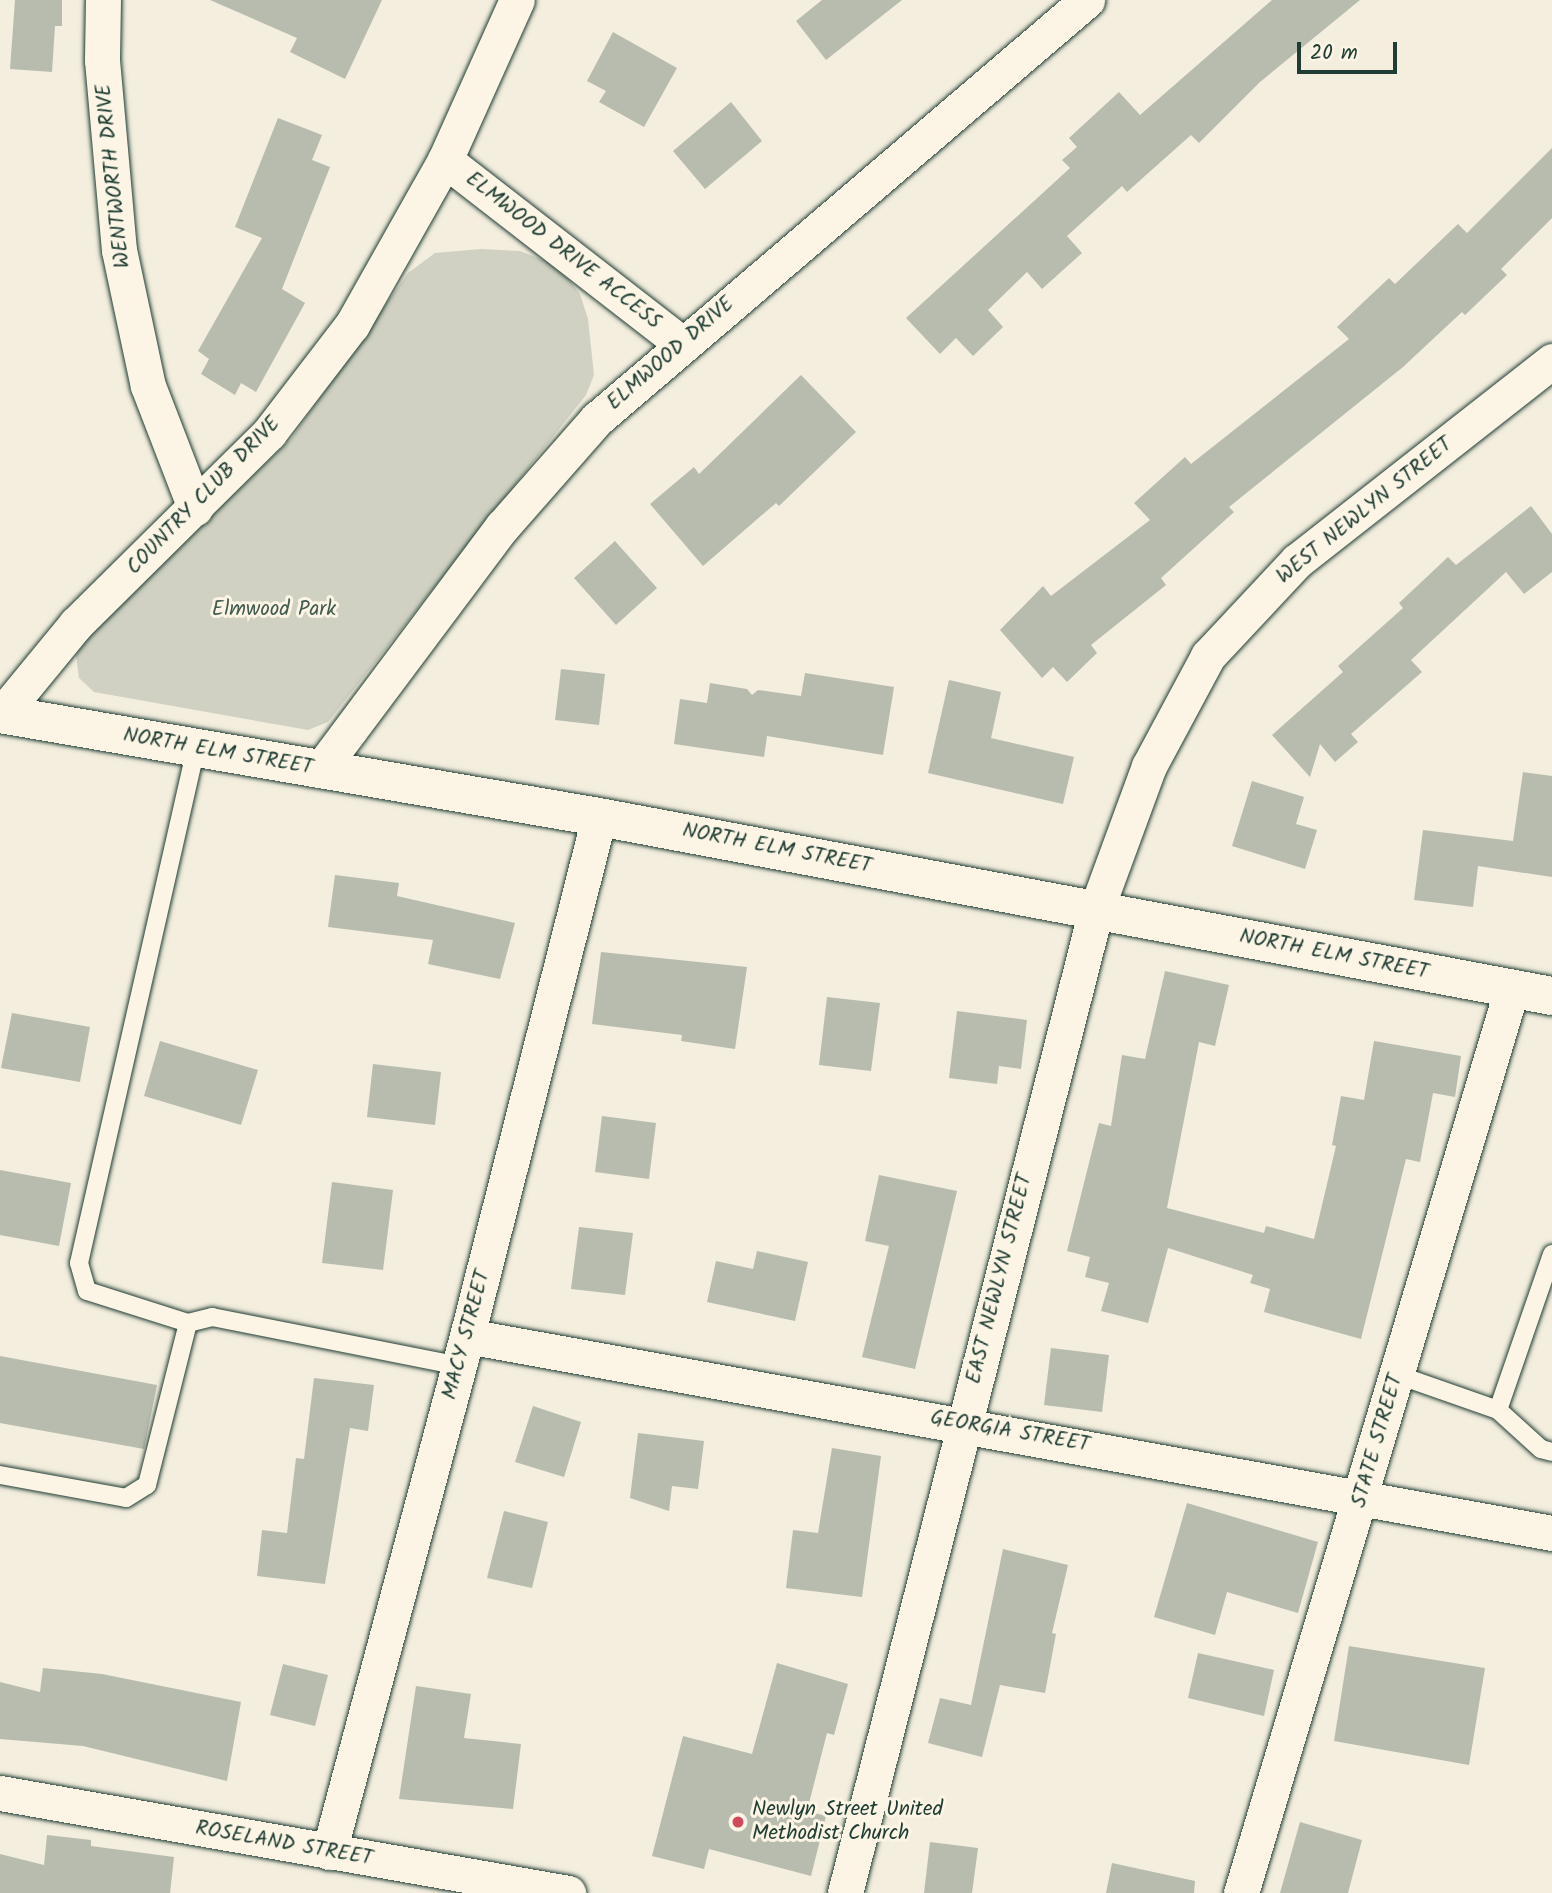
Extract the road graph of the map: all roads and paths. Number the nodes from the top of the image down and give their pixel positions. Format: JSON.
{"nodes":[{"id":1,"x":103,"y":0,"type":"edge"},
{"id":2,"x":517,"y":0,"type":"edge"},
{"id":3,"x":1087,"y":0,"type":"edge"},
{"id":4,"x":445,"y":160,"type":"junction"},
{"id":5,"x":681,"y":343,"type":"junction"},
{"id":6,"x":1552,"y":361,"type":"edge"},
{"id":7,"x":195,"y":508,"type":"junction"},
{"id":8,"x":1,"y":714,"type":"edge"},
{"id":9,"x":197,"y":748,"type":"junction"},
{"id":10,"x":320,"y":770,"type":"junction"},
{"id":11,"x":599,"y":817,"type":"junction"},
{"id":12,"x":1096,"y":910,"type":"junction"},
{"id":13,"x":1512,"y":988,"type":"junction"},
{"id":14,"x":1552,"y":996,"type":"edge"},
{"id":15,"x":1552,"y":1254,"type":"edge"},
{"id":16,"x":188,"y":1323,"type":"junction"},
{"id":17,"x":463,"y":1351,"type":"junction"},
{"id":18,"x":1398,"y":1375,"type":"junction"},
{"id":19,"x":1498,"y":1410,"type":"junction"},
{"id":20,"x":963,"y":1423,"type":"junction"},
{"id":21,"x":1552,"y":1452,"type":"edge"},
{"id":22,"x":0,"y":1475,"type":"edge"},
{"id":23,"x":1361,"y":1498,"type":"junction"},
{"id":24,"x":1552,"y":1533,"type":"edge"},
{"id":25,"x":0,"y":1793,"type":"edge"},
{"id":26,"x":329,"y":1852,"type":"junction"},
{"id":27,"x":568,"y":1893,"type":"edge"},
{"id":28,"x":845,"y":1893,"type":"edge"},
{"id":29,"x":1241,"y":1893,"type":"edge"}],
"edges":[{"from":1,"to":7,"type":"street","name":"WENTWORTH DRIVE"},
{"from":2,"to":4,"type":"street","name":"COUNTRY CLUB DRIVE"},
{"from":3,"to":5,"type":"street","name":"ELMWOOD DRIVE"},
{"from":4,"to":5,"type":"street","name":"ELMWOOD DRIVE ACCESS"},
{"from":4,"to":7,"type":"street","name":"COUNTRY CLUB DRIVE"},
{"from":5,"to":10,"type":"street","name":"ELMWOOD DRIVE"},
{"from":6,"to":12,"type":"street","name":"WEST NEWLYN STREET"},
{"from":7,"to":8,"type":"street","name":"COUNTRY CLUB DRIVE"},
{"from":8,"to":9,"type":"main road","name":"NORTH ELM STREET"},
{"from":9,"to":10,"type":"main road","name":"NORTH ELM STREET"},
{"from":9,"to":16,"type":"lane"},
{"from":10,"to":11,"type":"main road","name":"NORTH ELM STREET"},
{"from":11,"to":12,"type":"main road","name":"NORTH ELM STREET"},
{"from":11,"to":17,"type":"street","name":"MACY STREET"},
{"from":12,"to":13,"type":"main road","name":"NORTH ELM STREET"},
{"from":12,"to":20,"type":"street","name":"EAST NEWLYN STREET"},
{"from":13,"to":14,"type":"main road","name":"NORTH ELM STREET"},
{"from":13,"to":18,"type":"street","name":"STATE STREET"},
{"from":15,"to":19,"type":"lane"},
{"from":16,"to":17,"type":"lane"},
{"from":16,"to":22,"type":"lane"},
{"from":17,"to":20,"type":"street","name":"GEORGIA STREET"},
{"from":17,"to":26,"type":"street","name":"MACY STREET"},
{"from":18,"to":19,"type":"lane"},
{"from":18,"to":23,"type":"street","name":"STATE STREET"},
{"from":19,"to":21,"type":"lane"},
{"from":20,"to":23,"type":"street","name":"GEORGIA STREET"},
{"from":20,"to":28,"type":"street","name":"EAST NEWLYN STREET"},
{"from":23,"to":24,"type":"street","name":"GEORGIA STREET"},
{"from":23,"to":29,"type":"street","name":"STATE STREET"},
{"from":25,"to":26,"type":"street","name":"ROSELAND STREET"},
{"from":26,"to":27,"type":"street","name":"ROSELAND STREET"}]}
